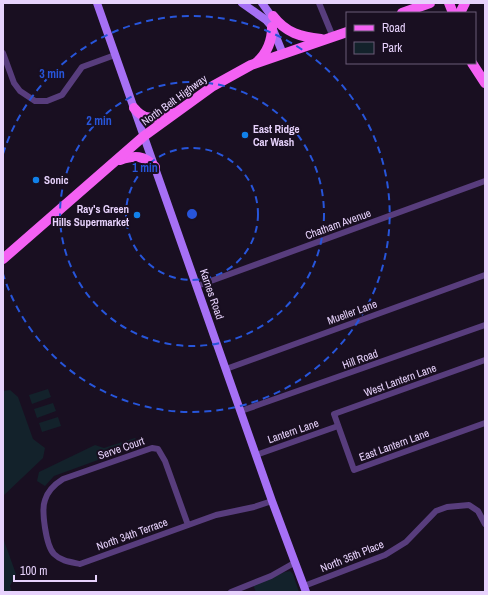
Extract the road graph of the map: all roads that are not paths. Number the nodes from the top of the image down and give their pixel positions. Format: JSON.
{"nodes":[{"id":1,"x":97,"y":3,"type":"edge"},
{"id":2,"x":242,"y":3,"type":"edge"},
{"id":3,"x":262,"y":3,"type":"edge"},
{"id":4,"x":319,"y":3,"type":"edge"},
{"id":5,"x":430,"y":3,"type":"edge"},
{"id":6,"x":465,"y":3,"type":"edge"},
{"id":7,"x":405,"y":12,"type":"edge"},
{"id":8,"x":460,"y":12,"type":"edge"},
{"id":9,"x":273,"y":16,"type":"junction"},
{"id":10,"x":272,"y":26,"type":"junction"},
{"id":11,"x":346,"y":32,"type":"edge"},
{"id":12,"x":329,"y":38,"type":"junction"},
{"id":13,"x":3,"y":53,"type":"edge"},
{"id":14,"x":283,"y":54,"type":"junction"},
{"id":15,"x":115,"y":55,"type":"junction"},
{"id":16,"x":255,"y":63,"type":"junction"},
{"id":17,"x":473,"y":64,"type":"edge"},
{"id":18,"x":485,"y":82,"type":"edge"},
{"id":19,"x":134,"y":108,"type":"junction"},
{"id":20,"x":176,"y":113,"type":"junction"},
{"id":21,"x":144,"y":136,"type":"junction"},
{"id":22,"x":116,"y":161,"type":"junction"},
{"id":23,"x":155,"y":167,"type":"junction"},
{"id":24,"x":485,"y":181,"type":"edge"},
{"id":25,"x":3,"y":260,"type":"edge"},
{"id":26,"x":485,"y":274,"type":"edge"},
{"id":27,"x":197,"y":286,"type":"junction"},
{"id":28,"x":485,"y":325,"type":"edge"},
{"id":29,"x":485,"y":360,"type":"edge"},
{"id":30,"x":226,"y":369,"type":"junction"},
{"id":31,"x":241,"y":411,"type":"junction"},
{"id":32,"x":485,"y":423,"type":"edge"},
{"id":33,"x":338,"y":426,"type":"junction"},
{"id":34,"x":256,"y":455,"type":"junction"},
{"id":35,"x":44,"y":500,"type":"joint"},
{"id":36,"x":272,"y":501,"type":"junction"},
{"id":37,"x":485,"y":524,"type":"edge"},
{"id":38,"x":188,"y":525,"type":"junction"},
{"id":39,"x":294,"y":563,"type":"junction"},
{"id":40,"x":305,"y":589,"type":"edge"},
{"id":41,"x":231,"y":592,"type":"edge"}],
"edges":[{"from":1,"to":15,"type":"street","name":"Karnes Road"},
{"from":2,"to":10,"type":"street"},
{"from":3,"to":9,"type":"street"},
{"from":4,"to":12,"type":"street"},
{"from":5,"to":7,"type":"main road"},
{"from":6,"to":8,"type":"main road"},
{"from":9,"to":12,"type":"main road"},
{"from":9,"to":14,"type":"street"},
{"from":10,"to":14,"type":"street"},
{"from":10,"to":16,"type":"main road"},
{"from":11,"to":12,"type":"main road","name":"North Belt Highway"},
{"from":12,"to":14,"type":"main road","name":"North Belt Highway"},
{"from":13,"to":15,"type":"street"},
{"from":14,"to":16,"type":"main road","name":"North Belt Highway"},
{"from":15,"to":19,"type":"street","name":"Karnes Road"},
{"from":16,"to":20,"type":"main road","name":"North Belt Highway"},
{"from":17,"to":18,"type":"main road"},
{"from":19,"to":20,"type":"main road"},
{"from":19,"to":21,"type":"street","name":"Karnes Road"},
{"from":20,"to":21,"type":"main road","name":"North Belt Highway"},
{"from":21,"to":22,"type":"main road","name":"North Belt Highway"},
{"from":21,"to":23,"type":"street","name":"Karnes Road"},
{"from":22,"to":23,"type":"main road"},
{"from":22,"to":25,"type":"main road","name":"North Belt Highway"},
{"from":23,"to":27,"type":"street","name":"Karnes Road"},
{"from":24,"to":27,"type":"street","name":"Chatham Avenue"},
{"from":26,"to":30,"type":"street","name":"Mueller Lane"},
{"from":27,"to":30,"type":"street","name":"Karnes Road"},
{"from":28,"to":31,"type":"street","name":"Hill Road"},
{"from":29,"to":33,"type":"street","name":"West Lantern Lane"},
{"from":30,"to":31,"type":"street","name":"Karnes Road"},
{"from":31,"to":34,"type":"street","name":"Karnes Road"},
{"from":32,"to":33,"type":"street","name":"East Lantern Lane"},
{"from":33,"to":34,"type":"street","name":"Lantern Lane"},
{"from":34,"to":36,"type":"street","name":"Karnes Road"},
{"from":35,"to":38,"type":"street","name":"North 34th Terrace"},
{"from":35,"to":38,"type":"street","name":"Serve Court"},
{"from":36,"to":38,"type":"street","name":"North 34th Terrace"},
{"from":36,"to":39,"type":"street","name":"Karnes Road"},
{"from":37,"to":40,"type":"street","name":"North 35th Place"},
{"from":39,"to":40,"type":"street","name":"Karnes Road"},
{"from":39,"to":41,"type":"street"}]}
